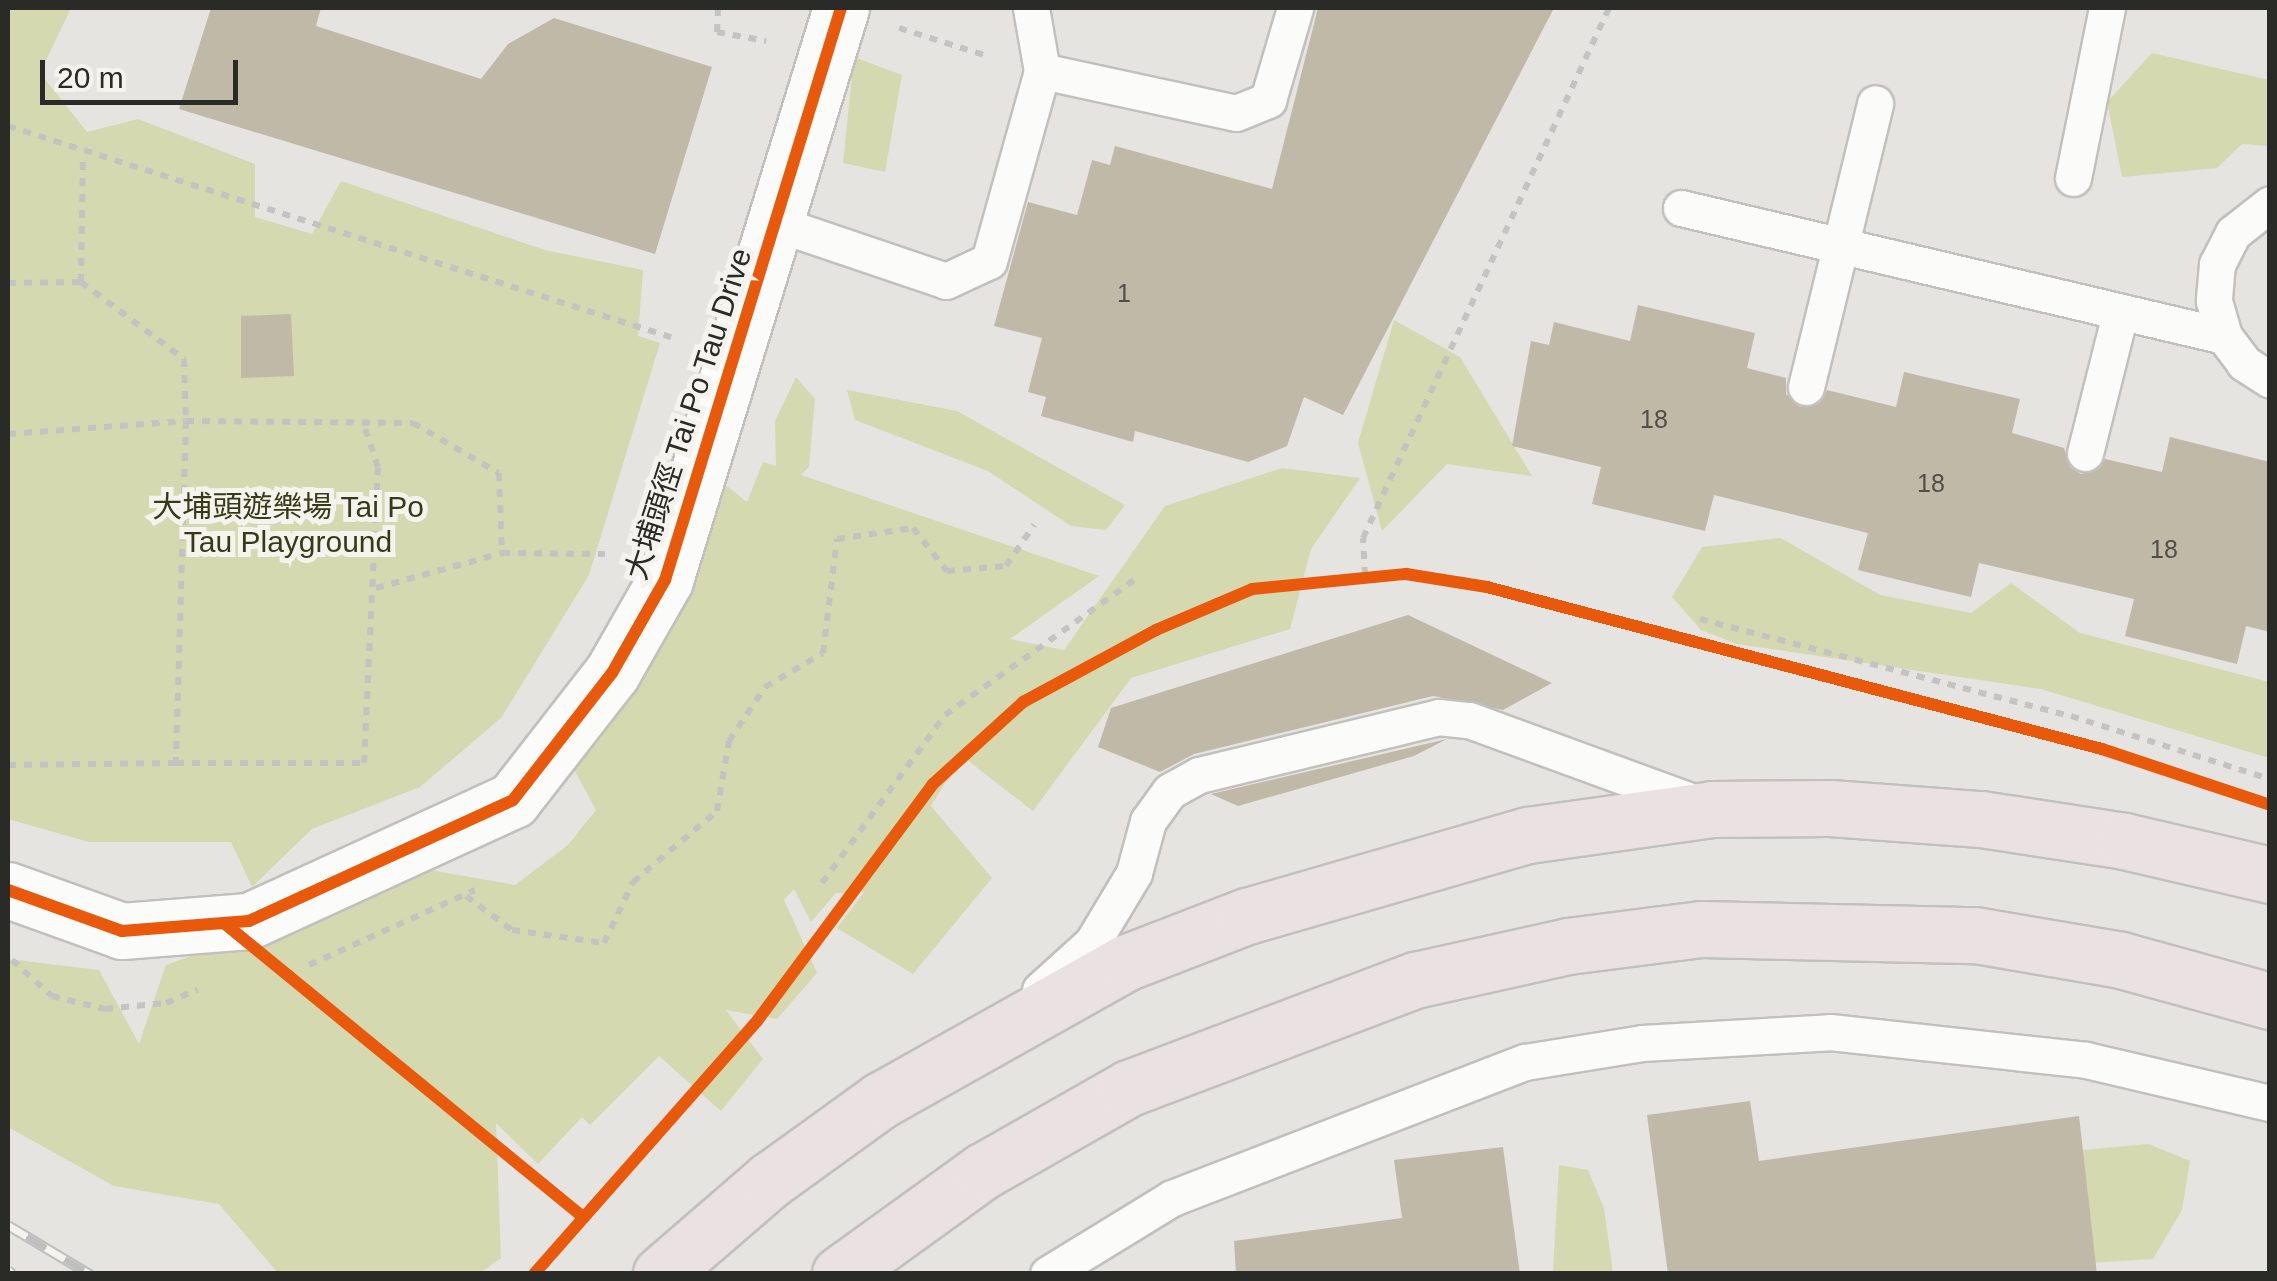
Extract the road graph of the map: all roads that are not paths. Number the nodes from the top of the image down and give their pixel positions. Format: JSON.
{"nodes":[{"id":1,"x":1031,"y":8,"type":"edge"},
{"id":2,"x":1295,"y":8,"type":"edge"},
{"id":3,"x":2106,"y":8,"type":"edge"},
{"id":4,"x":864,"y":12,"type":"edge"},
{"id":5,"x":1042,"y":71,"type":"junction"},
{"id":6,"x":1874,"y":103,"type":"dead end"},
{"id":7,"x":2073,"y":178,"type":"dead end"},
{"id":8,"x":2270,"y":204,"type":"edge"},
{"id":9,"x":1680,"y":208,"type":"dead end"},
{"id":10,"x":778,"y":224,"type":"junction"},
{"id":11,"x":1840,"y":246,"type":"junction"},
{"id":12,"x":2120,"y":314,"type":"junction"},
{"id":13,"x":2224,"y":336,"type":"junction"},
{"id":14,"x":2270,"y":380,"type":"edge"},
{"id":15,"x":1806,"y":387,"type":"dead end"},
{"id":16,"x":2085,"y":452,"type":"dead end"},
{"id":17,"x":1712,"y":809,"type":"junction"},
{"id":18,"x":2270,"y":875,"type":"edge"},
{"id":19,"x":8,"y":890,"type":"edge"},
{"id":20,"x":2270,"y":1001,"type":"edge"},
{"id":21,"x":994,"y":1031,"type":"junction"},
{"id":22,"x":2270,"y":1102,"type":"edge"},
{"id":23,"x":660,"y":1274,"type":"edge"},
{"id":24,"x":840,"y":1274,"type":"edge"},
{"id":25,"x":1048,"y":1274,"type":"edge"}],
"edges":[{"from":1,"to":5,"type":"lane"},
{"from":2,"to":5,"type":"lane"},
{"from":3,"to":7,"type":"lane"},
{"from":4,"to":10,"type":"street","name":"大埔頭徑 Tai Po Tau Drive"},
{"from":5,"to":10,"type":"lane"},
{"from":6,"to":11,"type":"lane"},
{"from":8,"to":13,"type":"lane"},
{"from":9,"to":11,"type":"lane"},
{"from":10,"to":19,"type":"street","name":"大埔頭徑 Tai Po Tau Drive"},
{"from":11,"to":12,"type":"lane"},
{"from":11,"to":15,"type":"lane"},
{"from":12,"to":13,"type":"lane"},
{"from":12,"to":16,"type":"lane"},
{"from":13,"to":14,"type":"lane"},
{"from":17,"to":18,"type":"main road"},
{"from":17,"to":21,"type":"main road"},
{"from":17,"to":21,"type":"lane"},
{"from":20,"to":24,"type":"main road"},
{"from":21,"to":23,"type":"main road"},
{"from":22,"to":25,"type":"lane"}]}
